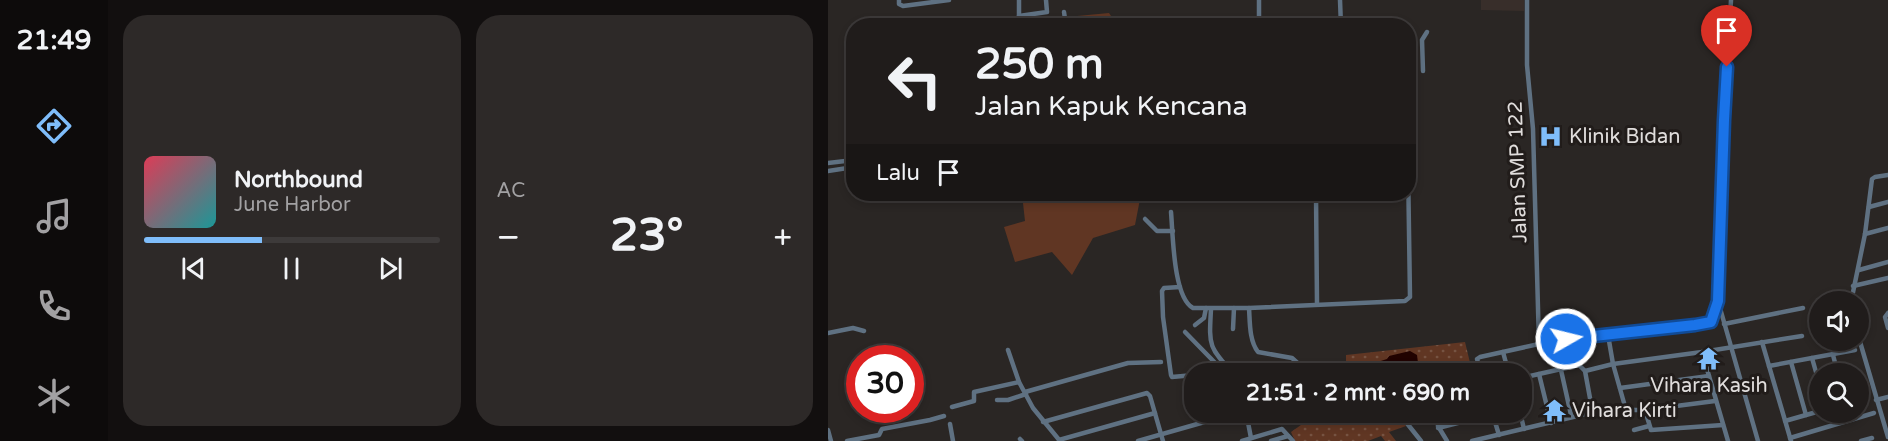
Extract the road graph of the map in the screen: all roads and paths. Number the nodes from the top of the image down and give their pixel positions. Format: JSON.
{"nodes":[{"id":1,"x":950,"y":0,"type":"edge"},
{"id":2,"x":1019,"y":0,"type":"edge"},
{"id":3,"x":1046,"y":0,"type":"edge"},
{"id":4,"x":1259,"y":0,"type":"edge"},
{"id":5,"x":1340,"y":0,"type":"edge"},
{"id":6,"x":1527,"y":0,"type":"edge"},
{"id":7,"x":1731,"y":0,"type":"edge"},
{"id":8,"x":899,"y":2,"type":"edge"},
{"id":9,"x":1064,"y":12,"type":"dead end"},
{"id":10,"x":1019,"y":16,"type":"joint"},
{"id":11,"x":1065,"y":18,"type":"edge"},
{"id":12,"x":1259,"y":18,"type":"edge"},
{"id":13,"x":1341,"y":18,"type":"edge"},
{"id":14,"x":1427,"y":32,"type":"dead end"},
{"id":15,"x":1423,"y":72,"type":"dead end"},
{"id":16,"x":846,"y":161,"type":"edge"},
{"id":17,"x":828,"y":163,"type":"edge"},
{"id":18,"x":846,"y":168,"type":"edge"},
{"id":19,"x":828,"y":171,"type":"edge"},
{"id":20,"x":1888,"y":175,"type":"edge"},
{"id":21,"x":1316,"y":201,"type":"edge"},
{"id":22,"x":1408,"y":201,"type":"edge"},
{"id":23,"x":1888,"y":202,"type":"edge"},
{"id":24,"x":1869,"y":207,"type":"junction"},
{"id":25,"x":1171,"y":212,"type":"dead end"},
{"id":26,"x":1145,"y":219,"type":"dead end"},
{"id":27,"x":1888,"y":228,"type":"edge"},
{"id":28,"x":1173,"y":231,"type":"junction"},
{"id":29,"x":1865,"y":234,"type":"junction"},
{"id":30,"x":1888,"y":262,"type":"edge"},
{"id":31,"x":1859,"y":270,"type":"junction"},
{"id":32,"x":1888,"y":278,"type":"edge"},
{"id":33,"x":1180,"y":286,"type":"junction"},
{"id":34,"x":1853,"y":286,"type":"junction"},
{"id":35,"x":1852,"y":291,"type":"edge"},
{"id":36,"x":1718,"y":301,"type":"junction"},
{"id":37,"x":1317,"y":304,"type":"junction"},
{"id":38,"x":1209,"y":308,"type":"junction"},
{"id":39,"x":1234,"y":308,"type":"junction"},
{"id":40,"x":1249,"y":308,"type":"junction"},
{"id":41,"x":1803,"y":308,"type":"dead end"},
{"id":42,"x":1888,"y":313,"type":"edge"},
{"id":43,"x":1724,"y":324,"type":"junction"},
{"id":44,"x":1195,"y":325,"type":"dead end"},
{"id":45,"x":1888,"y":328,"type":"edge"},
{"id":46,"x":1233,"y":330,"type":"dead end"},
{"id":47,"x":864,"y":331,"type":"dead end"},
{"id":48,"x":1185,"y":332,"type":"dead end"},
{"id":49,"x":828,"y":333,"type":"edge"},
{"id":50,"x":1608,"y":335,"type":"junction"},
{"id":51,"x":1802,"y":336,"type":"dead end"},
{"id":52,"x":1762,"y":342,"type":"junction"},
{"id":53,"x":1539,"y":344,"type":"junction"},
{"id":54,"x":1731,"y":347,"type":"junction"},
{"id":55,"x":1008,"y":350,"type":"dead end"},
{"id":56,"x":1851,"y":351,"type":"edge"},
{"id":57,"x":1862,"y":351,"type":"edge"},
{"id":58,"x":1503,"y":352,"type":"junction"},
{"id":59,"x":1702,"y":352,"type":"junction"},
{"id":60,"x":1833,"y":355,"type":"junction"},
{"id":61,"x":1812,"y":358,"type":"junction"},
{"id":62,"x":1161,"y":362,"type":"dead end"},
{"id":63,"x":1791,"y":362,"type":"junction"},
{"id":64,"x":1215,"y":363,"type":"edge"},
{"id":65,"x":1224,"y":363,"type":"edge"},
{"id":66,"x":1298,"y":363,"type":"edge"},
{"id":67,"x":1477,"y":363,"type":"edge"},
{"id":68,"x":1506,"y":363,"type":"edge"},
{"id":69,"x":1813,"y":363,"type":"edge"},
{"id":70,"x":1835,"y":363,"type":"edge"},
{"id":71,"x":1613,"y":364,"type":"junction"},
{"id":72,"x":1769,"y":366,"type":"junction"},
{"id":73,"x":1561,"y":370,"type":"junction"},
{"id":74,"x":1585,"y":371,"type":"junction"},
{"id":75,"x":1539,"y":375,"type":"junction"},
{"id":76,"x":1184,"y":376,"type":"edge"},
{"id":77,"x":1532,"y":376,"type":"edge"},
{"id":78,"x":1709,"y":376,"type":"junction"},
{"id":79,"x":1019,"y":381,"type":"junction"},
{"id":80,"x":1620,"y":388,"type":"junction"},
{"id":81,"x":1025,"y":393,"type":"junction"},
{"id":82,"x":1888,"y":397,"type":"edge"},
{"id":83,"x":997,"y":400,"type":"dead end"},
{"id":84,"x":1876,"y":400,"type":"junction"},
{"id":85,"x":1715,"y":401,"type":"junction"},
{"id":86,"x":952,"y":407,"type":"dead end"},
{"id":87,"x":1645,"y":410,"type":"junction"},
{"id":88,"x":1155,"y":413,"type":"junction"},
{"id":89,"x":1874,"y":413,"type":"dead end"},
{"id":90,"x":1809,"y":414,"type":"edge"},
{"id":91,"x":1869,"y":414,"type":"edge"},
{"id":92,"x":1806,"y":415,"type":"junction"},
{"id":93,"x":944,"y":416,"type":"dead end"},
{"id":94,"x":1565,"y":417,"type":"dead end"},
{"id":95,"x":1785,"y":421,"type":"junction"},
{"id":96,"x":1043,"y":422,"type":"junction"},
{"id":97,"x":1201,"y":423,"type":"edge"},
{"id":98,"x":1248,"y":423,"type":"edge"},
{"id":99,"x":1407,"y":423,"type":"edge"},
{"id":100,"x":1454,"y":423,"type":"edge"},
{"id":101,"x":1496,"y":423,"type":"edge"},
{"id":102,"x":1523,"y":423,"type":"edge"},
{"id":103,"x":1551,"y":423,"type":"junction"},
{"id":104,"x":1840,"y":423,"type":"edge"},
{"id":105,"x":950,"y":424,"type":"dead end"},
{"id":106,"x":1723,"y":425,"type":"junction"},
{"id":107,"x":1651,"y":428,"type":"junction"},
{"id":108,"x":1524,"y":429,"type":"junction"},
{"id":109,"x":828,"y":430,"type":"edge"},
{"id":110,"x":1634,"y":430,"type":"dead end"},
{"id":111,"x":1161,"y":435,"type":"junction"},
{"id":112,"x":1288,"y":435,"type":"junction"},
{"id":113,"x":1499,"y":435,"type":"junction"},
{"id":114,"x":1888,"y":437,"type":"edge"},
{"id":115,"x":1251,"y":438,"type":"junction"},
{"id":116,"x":1872,"y":438,"type":"dead end"},
{"id":117,"x":1791,"y":439,"type":"edge"},
{"id":118,"x":831,"y":441,"type":"edge"},
{"id":119,"x":847,"y":441,"type":"edge"},
{"id":120,"x":953,"y":441,"type":"edge"},
{"id":121,"x":1059,"y":441,"type":"edge"},
{"id":122,"x":1138,"y":441,"type":"edge"},
{"id":123,"x":1163,"y":441,"type":"edge"},
{"id":124,"x":1242,"y":441,"type":"edge"},
{"id":125,"x":1271,"y":441,"type":"edge"},
{"id":126,"x":1293,"y":441,"type":"edge"},
{"id":127,"x":1421,"y":441,"type":"edge"},
{"id":128,"x":1447,"y":441,"type":"edge"},
{"id":129,"x":1472,"y":441,"type":"edge"},
{"id":130,"x":1728,"y":441,"type":"edge"},
{"id":131,"x":1758,"y":441,"type":"edge"},
{"id":132,"x":1861,"y":441,"type":"edge"}],
"edges":[{"from":1,"to":8,"type":"street"},
{"from":2,"to":10,"type":"street"},
{"from":3,"to":10,"type":"street"},
{"from":4,"to":12,"type":"street"},
{"from":5,"to":13,"type":"street"},
{"from":6,"to":53,"type":"street","name":"Jalan SMP 122"},
{"from":7,"to":36,"type":"street"},
{"from":9,"to":11,"type":"street"},
{"from":14,"to":15,"type":"street"},
{"from":16,"to":17,"type":"street"},
{"from":18,"to":19,"type":"street"},
{"from":20,"to":24,"type":"street"},
{"from":21,"to":37,"type":"street"},
{"from":22,"to":37,"type":"street"},
{"from":23,"to":24,"type":"street"},
{"from":24,"to":29,"type":"street"},
{"from":25,"to":28,"type":"street"},
{"from":26,"to":28,"type":"street"},
{"from":27,"to":29,"type":"street"},
{"from":28,"to":33,"type":"street"},
{"from":29,"to":31,"type":"street"},
{"from":30,"to":31,"type":"street"},
{"from":31,"to":34,"type":"street"},
{"from":32,"to":34,"type":"street"},
{"from":33,"to":38,"type":"street"},
{"from":33,"to":76,"type":"street"},
{"from":34,"to":35,"type":"street"},
{"from":36,"to":43,"type":"street"},
{"from":36,"to":50,"type":"street"},
{"from":37,"to":40,"type":"street"},
{"from":38,"to":39,"type":"street"},
{"from":38,"to":44,"type":"street"},
{"from":38,"to":65,"type":"street"},
{"from":39,"to":40,"type":"street"},
{"from":39,"to":46,"type":"street"},
{"from":40,"to":66,"type":"street"},
{"from":41,"to":43,"type":"street"},
{"from":42,"to":45,"type":"street"},
{"from":43,"to":54,"type":"street"},
{"from":47,"to":49,"type":"street"},
{"from":48,"to":64,"type":"street"},
{"from":50,"to":53,"type":"street"},
{"from":50,"to":71,"type":"street"},
{"from":51,"to":52,"type":"street"},
{"from":52,"to":54,"type":"street"},
{"from":52,"to":72,"type":"street"},
{"from":53,"to":58,"type":"street"},
{"from":54,"to":59,"type":"street"},
{"from":54,"to":131,"type":"street"},
{"from":55,"to":79,"type":"street"},
{"from":56,"to":60,"type":"street"},
{"from":57,"to":84,"type":"street"},
{"from":58,"to":67,"type":"street"},
{"from":58,"to":68,"type":"street"},
{"from":59,"to":71,"type":"street"},
{"from":59,"to":78,"type":"street"},
{"from":60,"to":61,"type":"street"},
{"from":60,"to":70,"type":"street"},
{"from":61,"to":63,"type":"street"},
{"from":61,"to":69,"type":"street"},
{"from":62,"to":81,"type":"street"},
{"from":63,"to":72,"type":"street"},
{"from":63,"to":92,"type":"street"},
{"from":71,"to":74,"type":"street"},
{"from":71,"to":80,"type":"street"},
{"from":72,"to":95,"type":"street"},
{"from":73,"to":74,"type":"street"},
{"from":73,"to":75,"type":"street"},
{"from":73,"to":94,"type":"street"},
{"from":74,"to":103,"type":"street"},
{"from":75,"to":77,"type":"street"},
{"from":75,"to":103,"type":"street"},
{"from":78,"to":80,"type":"street"},
{"from":78,"to":85,"type":"street"},
{"from":79,"to":81,"type":"street"},
{"from":79,"to":86,"type":"street"},
{"from":80,"to":87,"type":"street"},
{"from":81,"to":83,"type":"street"},
{"from":81,"to":96,"type":"street"},
{"from":82,"to":84,"type":"street"},
{"from":84,"to":114,"type":"street"},
{"from":85,"to":87,"type":"street"},
{"from":85,"to":106,"type":"street"},
{"from":87,"to":107,"type":"street"},
{"from":88,"to":96,"type":"street"},
{"from":88,"to":111,"type":"street"},
{"from":88,"to":121,"type":"street"},
{"from":89,"to":91,"type":"street"},
{"from":90,"to":92,"type":"street"},
{"from":92,"to":95,"type":"street"},
{"from":93,"to":119,"type":"street"},
{"from":95,"to":117,"type":"street"},
{"from":96,"to":121,"type":"street"},
{"from":97,"to":111,"type":"street"},
{"from":98,"to":115,"type":"street"},
{"from":99,"to":127,"type":"street"},
{"from":100,"to":128,"type":"street"},
{"from":101,"to":113,"type":"street"},
{"from":102,"to":108,"type":"street"},
{"from":103,"to":108,"type":"street"},
{"from":104,"to":117,"type":"street"},
{"from":105,"to":120,"type":"street"},
{"from":106,"to":107,"type":"street"},
{"from":106,"to":130,"type":"street"},
{"from":107,"to":110,"type":"street"},
{"from":108,"to":113,"type":"street"},
{"from":109,"to":118,"type":"street"},
{"from":111,"to":122,"type":"street"},
{"from":111,"to":123,"type":"street"},
{"from":112,"to":115,"type":"street"},
{"from":112,"to":125,"type":"street"},
{"from":112,"to":126,"type":"street"},
{"from":113,"to":129,"type":"street"},
{"from":115,"to":124,"type":"street"},
{"from":116,"to":132,"type":"street"}]}
